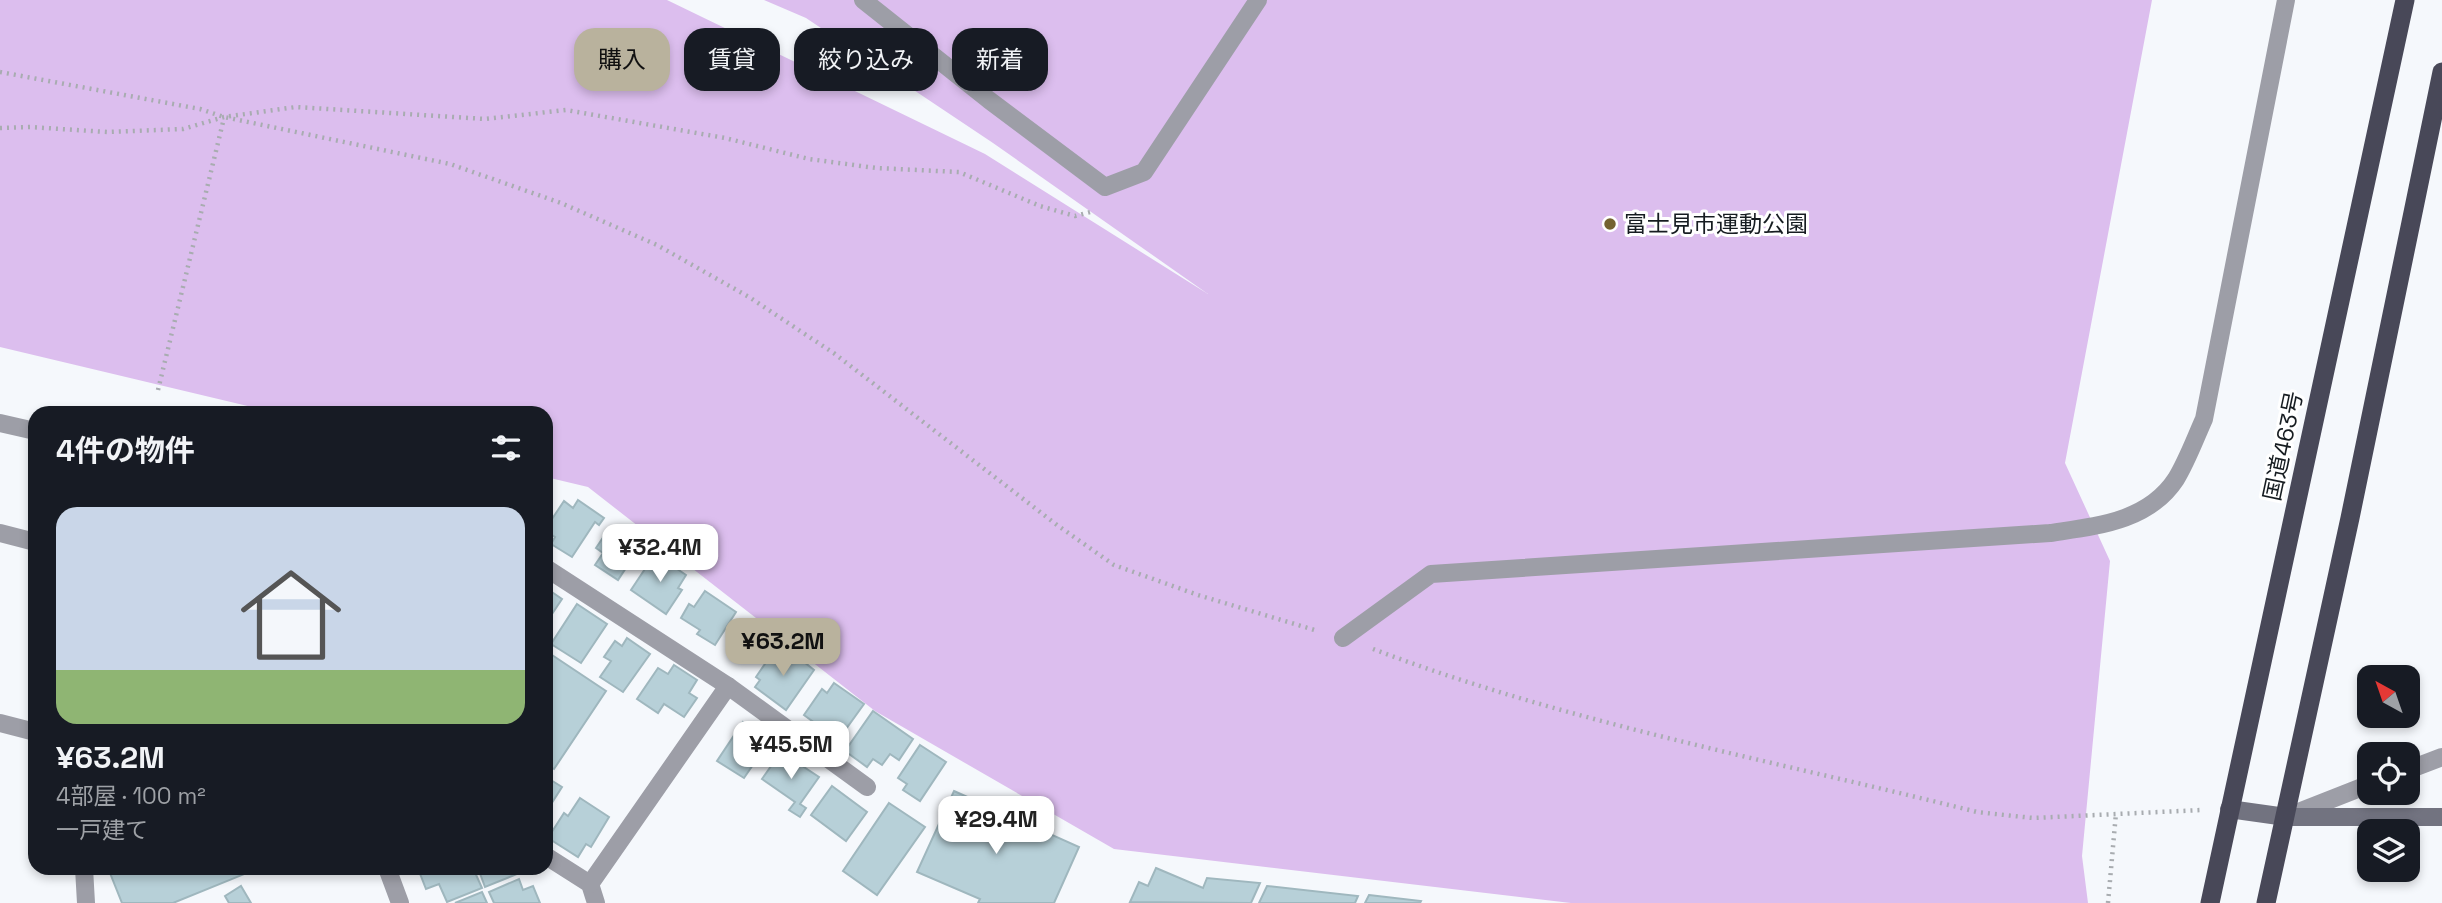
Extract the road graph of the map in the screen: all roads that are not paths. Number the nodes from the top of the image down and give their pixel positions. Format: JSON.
{"nodes":[{"id":1,"x":863,"y":0,"type":"edge"},
{"id":2,"x":1258,"y":0,"type":"edge"},
{"id":3,"x":2286,"y":0,"type":"edge"},
{"id":4,"x":2404,"y":0,"type":"edge"},
{"id":5,"x":2442,"y":72,"type":"edge"},
{"id":6,"x":0,"y":423,"type":"edge"},
{"id":7,"x":28,"y":429,"type":"edge"},
{"id":8,"x":0,"y":533,"type":"edge"},
{"id":9,"x":28,"y":540,"type":"edge"},
{"id":10,"x":553,"y":573,"type":"edge"},
{"id":11,"x":1343,"y":638,"type":"road end"},
{"id":12,"x":728,"y":686,"type":"junction"},
{"id":13,"x":0,"y":723,"type":"edge"},
{"id":14,"x":28,"y":730,"type":"edge"},
{"id":15,"x":2442,"y":757,"type":"edge"},
{"id":16,"x":2420,"y":765,"type":"edge"},
{"id":17,"x":867,"y":788,"type":"dead end"},
{"id":18,"x":2357,"y":789,"type":"edge"},
{"id":19,"x":2229,"y":809,"type":"junction"},
{"id":20,"x":2286,"y":817,"type":"junction"},
{"id":21,"x":2442,"y":817,"type":"edge"},
{"id":22,"x":553,"y":860,"type":"edge"},
{"id":23,"x":84,"y":875,"type":"edge"},
{"id":24,"x":390,"y":875,"type":"edge"},
{"id":25,"x":590,"y":884,"type":"junction"},
{"id":26,"x":86,"y":903,"type":"edge"},
{"id":27,"x":400,"y":903,"type":"edge"},
{"id":28,"x":596,"y":903,"type":"edge"},
{"id":29,"x":2210,"y":903,"type":"edge"},
{"id":30,"x":2266,"y":903,"type":"edge"}],
"edges":[{"from":1,"to":2,"type":"street"},
{"from":3,"to":11,"type":"street"},
{"from":4,"to":19,"type":"highway","name":"国道463号"},
{"from":5,"to":20,"type":"highway"},
{"from":6,"to":7,"type":"street"},
{"from":8,"to":9,"type":"street"},
{"from":10,"to":12,"type":"street"},
{"from":12,"to":17,"type":"street"},
{"from":12,"to":25,"type":"street"},
{"from":13,"to":14,"type":"street"},
{"from":15,"to":16,"type":"street"},
{"from":18,"to":20,"type":"street"},
{"from":19,"to":20,"type":"main road"},
{"from":19,"to":29,"type":"highway","name":"国道463号"},
{"from":20,"to":21,"type":"main road"},
{"from":20,"to":30,"type":"highway"},
{"from":22,"to":25,"type":"street"},
{"from":23,"to":26,"type":"street"},
{"from":24,"to":27,"type":"street"},
{"from":25,"to":28,"type":"street"}]}
